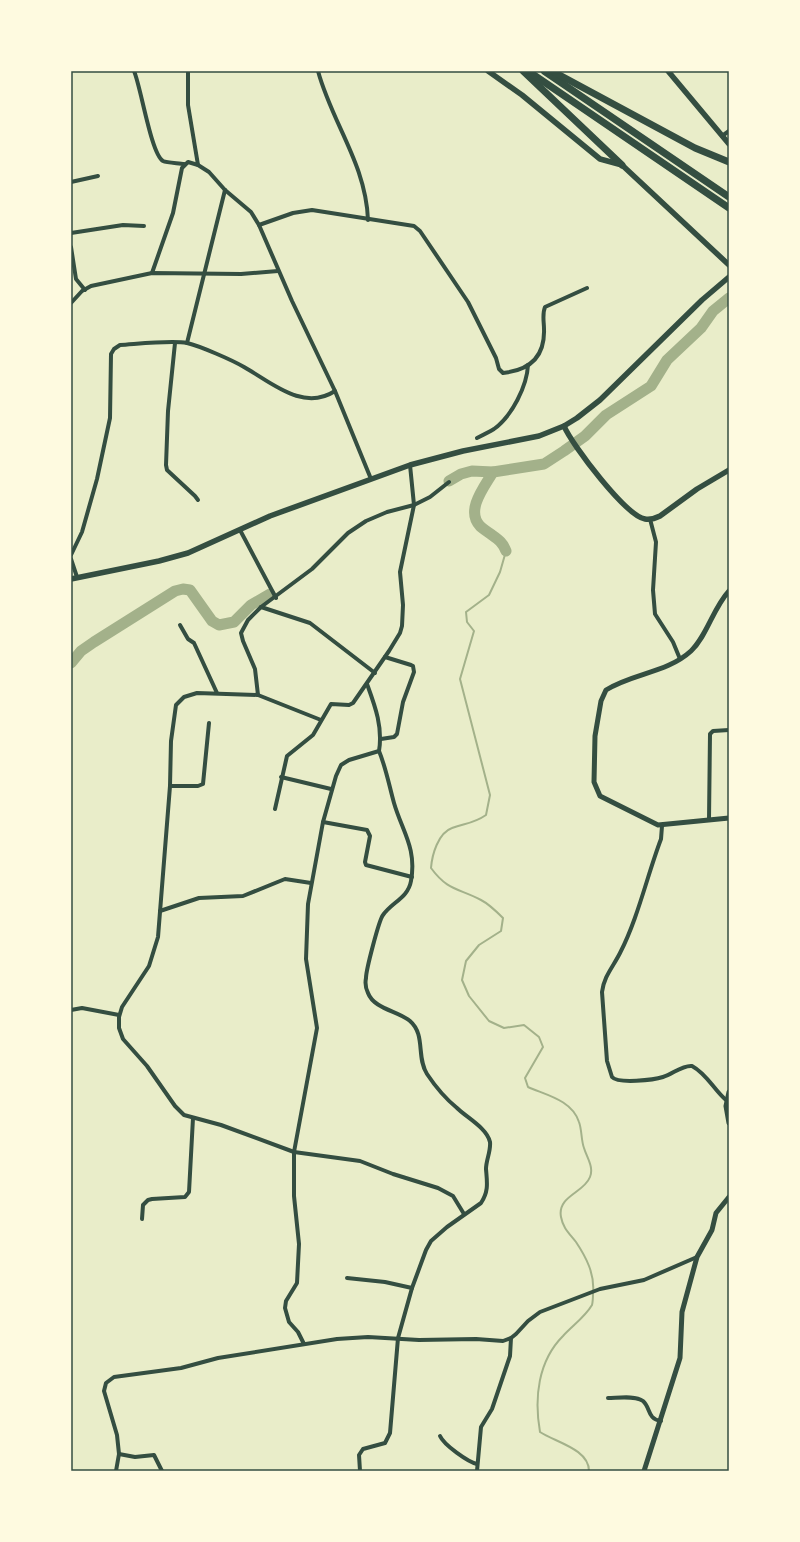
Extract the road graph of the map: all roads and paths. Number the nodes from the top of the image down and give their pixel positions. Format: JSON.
{"nodes":[{"id":1,"x":134,"y":71,"type":"edge"},
{"id":2,"x":188,"y":71,"type":"edge"},
{"id":3,"x":318,"y":71,"type":"edge"},
{"id":4,"x":488,"y":71,"type":"edge"},
{"id":5,"x":523,"y":71,"type":"edge"},
{"id":6,"x":528,"y":71,"type":"edge"},
{"id":7,"x":544,"y":71,"type":"edge"},
{"id":8,"x":552,"y":71,"type":"edge"},
{"id":9,"x":668,"y":71,"type":"edge"},
{"id":10,"x":727,"y":134,"type":"edge"},
{"id":11,"x":729,"y":144,"type":"edge"},
{"id":12,"x":729,"y":162,"type":"edge"},
{"id":13,"x":184,"y":165,"type":"junction"},
{"id":14,"x":198,"y":165,"type":"junction"},
{"id":15,"x":622,"y":165,"type":"junction"},
{"id":16,"x":98,"y":176,"type":"dead end"},
{"id":17,"x":71,"y":182,"type":"edge"},
{"id":18,"x":225,"y":190,"type":"junction"},
{"id":19,"x":729,"y":197,"type":"edge"},
{"id":20,"x":729,"y":208,"type":"edge"},
{"id":21,"x":368,"y":220,"type":"junction"},
{"id":22,"x":259,"y":225,"type":"junction"},
{"id":23,"x":144,"y":226,"type":"dead end"},
{"id":24,"x":71,"y":233,"type":"edge"},
{"id":25,"x":71,"y":247,"type":"edge"},
{"id":26,"x":729,"y":265,"type":"edge"},
{"id":27,"x":278,"y":271,"type":"junction"},
{"id":28,"x":152,"y":273,"type":"junction"},
{"id":29,"x":204,"y":275,"type":"junction"},
{"id":30,"x":729,"y":277,"type":"edge"},
{"id":31,"x":587,"y":288,"type":"dead end"},
{"id":32,"x":85,"y":290,"type":"junction"},
{"id":33,"x":71,"y":303,"type":"edge"},
{"id":34,"x":175,"y":343,"type":"junction"},
{"id":35,"x":187,"y":343,"type":"junction"},
{"id":36,"x":528,"y":365,"type":"junction"},
{"id":37,"x":335,"y":391,"type":"junction"},
{"id":38,"x":564,"y":426,"type":"junction"},
{"id":39,"x":478,"y":438,"type":"dead end"},
{"id":40,"x":410,"y":465,"type":"junction"},
{"id":41,"x":729,"y":470,"type":"edge"},
{"id":42,"x":370,"y":479,"type":"junction"},
{"id":43,"x":448,"y":482,"type":"dead end"},
{"id":44,"x":198,"y":500,"type":"dead end"},
{"id":45,"x":414,"y":505,"type":"junction"},
{"id":46,"x":650,"y":519,"type":"junction"},
{"id":47,"x":240,"y":530,"type":"junction"},
{"id":48,"x":71,"y":555,"type":"edge"},
{"id":49,"x":71,"y":559,"type":"edge"},
{"id":50,"x":77,"y":577,"type":"junction"},
{"id":51,"x":71,"y":579,"type":"edge"},
{"id":52,"x":729,"y":592,"type":"edge"},
{"id":53,"x":276,"y":598,"type":"junction"},
{"id":54,"x":261,"y":607,"type":"junction"},
{"id":55,"x":180,"y":625,"type":"dead end"},
{"id":56,"x":385,"y":657,"type":"junction"},
{"id":57,"x":680,"y":659,"type":"junction"},
{"id":58,"x":375,"y":673,"type":"junction"},
{"id":59,"x":367,"y":684,"type":"junction"},
{"id":60,"x":218,"y":693,"type":"junction"},
{"id":61,"x":258,"y":696,"type":"junction"},
{"id":62,"x":321,"y":720,"type":"junction"},
{"id":63,"x":209,"y":723,"type":"dead end"},
{"id":64,"x":729,"y":730,"type":"edge"},
{"id":65,"x":381,"y":739,"type":"junction"},
{"id":66,"x":378,"y":751,"type":"junction"},
{"id":67,"x":282,"y":777,"type":"junction"},
{"id":68,"x":170,"y":786,"type":"junction"},
{"id":69,"x":331,"y":789,"type":"junction"},
{"id":70,"x":275,"y":809,"type":"dead end"},
{"id":71,"x":729,"y":818,"type":"edge"},
{"id":72,"x":709,"y":820,"type":"junction"},
{"id":73,"x":323,"y":822,"type":"junction"},
{"id":74,"x":662,"y":826,"type":"junction"},
{"id":75,"x":412,"y":877,"type":"junction"},
{"id":76,"x":311,"y":883,"type":"junction"},
{"id":77,"x":160,"y":911,"type":"junction"},
{"id":78,"x":71,"y":1010,"type":"edge"},
{"id":79,"x":119,"y":1015,"type":"junction"},
{"id":80,"x":729,"y":1092,"type":"edge"},
{"id":81,"x":726,"y":1100,"type":"junction"},
{"id":82,"x":193,"y":1118,"type":"junction"},
{"id":83,"x":729,"y":1122,"type":"edge"},
{"id":84,"x":294,"y":1152,"type":"junction"},
{"id":85,"x":729,"y":1197,"type":"edge"},
{"id":86,"x":464,"y":1214,"type":"junction"},
{"id":87,"x":142,"y":1219,"type":"dead end"},
{"id":88,"x":697,"y":1257,"type":"junction"},
{"id":89,"x":347,"y":1278,"type":"dead end"},
{"id":90,"x":412,"y":1288,"type":"junction"},
{"id":91,"x":398,"y":1338,"type":"junction"},
{"id":92,"x":511,"y":1338,"type":"junction"},
{"id":93,"x":304,"y":1344,"type":"junction"},
{"id":94,"x":608,"y":1398,"type":"dead end"},
{"id":95,"x":661,"y":1422,"type":"junction"},
{"id":96,"x":440,"y":1436,"type":"dead end"},
{"id":97,"x":119,"y":1454,"type":"junction"},
{"id":98,"x":477,"y":1464,"type":"junction"},
{"id":99,"x":116,"y":1471,"type":"edge"},
{"id":100,"x":162,"y":1471,"type":"edge"},
{"id":101,"x":360,"y":1471,"type":"edge"},
{"id":102,"x":477,"y":1471,"type":"edge"},
{"id":103,"x":644,"y":1471,"type":"edge"}],
"edges":[{"from":1,"to":13,"type":"street"},
{"from":2,"to":14,"type":"street"},
{"from":3,"to":21,"type":"street"},
{"from":4,"to":15,"type":"main road"},
{"from":5,"to":15,"type":"highway"},
{"from":6,"to":20,"type":"highway"},
{"from":7,"to":19,"type":"highway"},
{"from":8,"to":12,"type":"highway"},
{"from":9,"to":10,"type":"main road"},
{"from":10,"to":11,"type":"main road"},
{"from":13,"to":14,"type":"street"},
{"from":13,"to":28,"type":"street"},
{"from":14,"to":18,"type":"street"},
{"from":15,"to":26,"type":"main road"},
{"from":16,"to":17,"type":"street"},
{"from":18,"to":22,"type":"street"},
{"from":18,"to":29,"type":"street"},
{"from":21,"to":22,"type":"street"},
{"from":21,"to":36,"type":"street"},
{"from":22,"to":27,"type":"street"},
{"from":23,"to":24,"type":"street"},
{"from":25,"to":32,"type":"street"},
{"from":27,"to":29,"type":"street"},
{"from":27,"to":37,"type":"street"},
{"from":28,"to":29,"type":"street"},
{"from":28,"to":32,"type":"street"},
{"from":29,"to":35,"type":"street"},
{"from":30,"to":38,"type":"main road"},
{"from":31,"to":36,"type":"street"},
{"from":32,"to":33,"type":"street"},
{"from":34,"to":35,"type":"street"},
{"from":34,"to":44,"type":"street"},
{"from":34,"to":48,"type":"street"},
{"from":35,"to":37,"type":"street"},
{"from":36,"to":39,"type":"street"},
{"from":37,"to":42,"type":"street"},
{"from":38,"to":40,"type":"main road"},
{"from":38,"to":46,"type":"main road"},
{"from":40,"to":42,"type":"main road"},
{"from":40,"to":45,"type":"street"},
{"from":41,"to":46,"type":"main road"},
{"from":42,"to":47,"type":"main road"},
{"from":43,"to":45,"type":"street"},
{"from":45,"to":53,"type":"street"},
{"from":45,"to":56,"type":"street"},
{"from":46,"to":57,"type":"street"},
{"from":47,"to":50,"type":"main road"},
{"from":47,"to":53,"type":"street"},
{"from":49,"to":50,"type":"street"},
{"from":50,"to":51,"type":"main road"},
{"from":52,"to":57,"type":"street"},
{"from":53,"to":54,"type":"street"},
{"from":54,"to":58,"type":"street"},
{"from":54,"to":61,"type":"street"},
{"from":55,"to":60,"type":"street"},
{"from":56,"to":58,"type":"street"},
{"from":56,"to":65,"type":"street"},
{"from":57,"to":74,"type":"street"},
{"from":58,"to":59,"type":"street"},
{"from":59,"to":62,"type":"street"},
{"from":59,"to":65,"type":"street"},
{"from":60,"to":61,"type":"street"},
{"from":60,"to":68,"type":"street"},
{"from":61,"to":62,"type":"street"},
{"from":62,"to":67,"type":"street"},
{"from":63,"to":68,"type":"street"},
{"from":64,"to":72,"type":"street"},
{"from":65,"to":66,"type":"street"},
{"from":66,"to":69,"type":"street"},
{"from":66,"to":75,"type":"street"},
{"from":67,"to":69,"type":"street"},
{"from":67,"to":70,"type":"street"},
{"from":68,"to":77,"type":"street"},
{"from":69,"to":73,"type":"street"},
{"from":71,"to":72,"type":"street"},
{"from":72,"to":74,"type":"street"},
{"from":73,"to":75,"type":"street"},
{"from":73,"to":76,"type":"street"},
{"from":74,"to":81,"type":"street"},
{"from":75,"to":86,"type":"street"},
{"from":76,"to":77,"type":"street"},
{"from":76,"to":84,"type":"street"},
{"from":77,"to":79,"type":"street"},
{"from":78,"to":79,"type":"street"},
{"from":79,"to":82,"type":"street"},
{"from":80,"to":81,"type":"street"},
{"from":81,"to":83,"type":"street"},
{"from":82,"to":84,"type":"street"},
{"from":82,"to":87,"type":"street"},
{"from":84,"to":86,"type":"street"},
{"from":84,"to":93,"type":"street"},
{"from":85,"to":88,"type":"street"},
{"from":86,"to":90,"type":"street"},
{"from":88,"to":92,"type":"street"},
{"from":88,"to":95,"type":"street"},
{"from":89,"to":90,"type":"street"},
{"from":90,"to":91,"type":"street"},
{"from":91,"to":92,"type":"street"},
{"from":91,"to":93,"type":"street"},
{"from":91,"to":101,"type":"street"},
{"from":92,"to":98,"type":"street"},
{"from":93,"to":97,"type":"street"},
{"from":94,"to":95,"type":"street"},
{"from":95,"to":103,"type":"street"},
{"from":96,"to":98,"type":"street"},
{"from":97,"to":99,"type":"street"},
{"from":97,"to":100,"type":"street"},
{"from":98,"to":102,"type":"street"}]}
